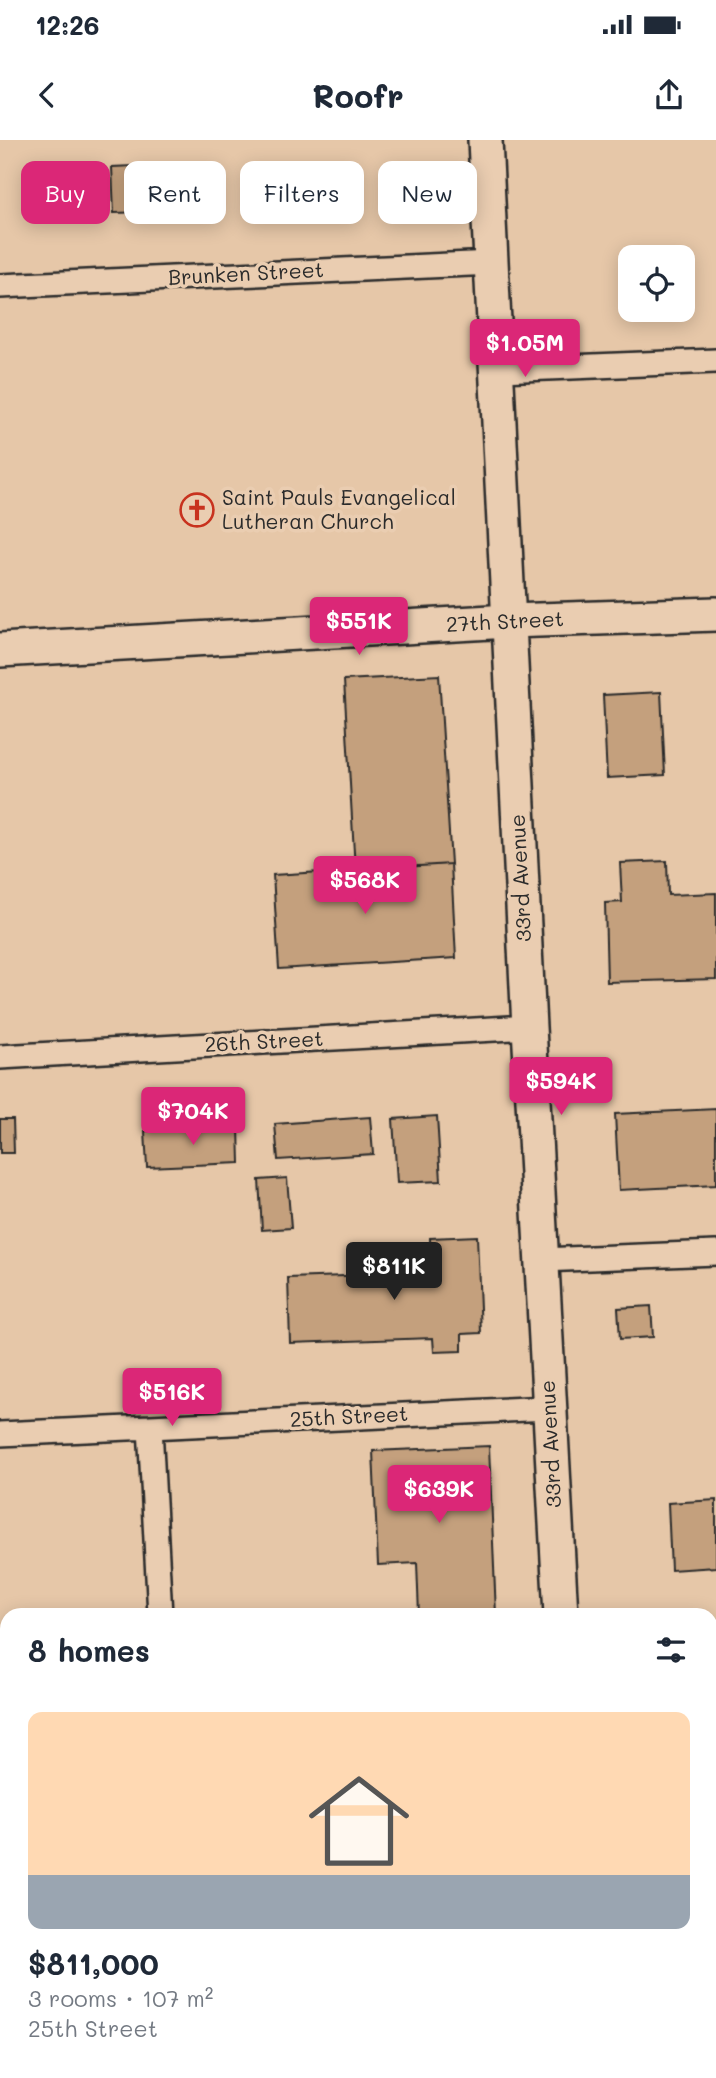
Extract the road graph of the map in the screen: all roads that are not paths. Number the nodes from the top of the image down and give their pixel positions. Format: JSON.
{"nodes":[{"id":1,"x":485,"y":140,"type":"edge"},
{"id":2,"x":492,"y":263,"type":"junction"},
{"id":3,"x":0,"y":286,"type":"edge"},
{"id":4,"x":716,"y":361,"type":"edge"},
{"id":5,"x":497,"y":370,"type":"junction"},
{"id":6,"x":716,"y":614,"type":"edge"},
{"id":7,"x":509,"y":621,"type":"junction"},
{"id":8,"x":0,"y":650,"type":"edge"},
{"id":9,"x":529,"y":1027,"type":"junction"},
{"id":10,"x":0,"y":1057,"type":"edge"},
{"id":11,"x":716,"y":1252,"type":"edge"},
{"id":12,"x":541,"y":1260,"type":"junction"},
{"id":13,"x":549,"y":1408,"type":"junction"},
{"id":14,"x":150,"y":1427,"type":"junction"},
{"id":15,"x":0,"y":1434,"type":"edge"},
{"id":16,"x":160,"y":1608,"type":"edge"},
{"id":17,"x":561,"y":1608,"type":"edge"}],
"edges":[{"from":1,"to":2,"type":"main road","name":"33rd Avenue"},
{"from":2,"to":3,"type":"street","name":"Brunken Street"},
{"from":2,"to":5,"type":"main road","name":"33rd Avenue"},
{"from":4,"to":5,"type":"street"},
{"from":5,"to":7,"type":"main road","name":"33rd Avenue"},
{"from":6,"to":7,"type":"main road","name":"27th Street"},
{"from":7,"to":8,"type":"main road","name":"27th Street"},
{"from":7,"to":9,"type":"main road","name":"33rd Avenue"},
{"from":9,"to":10,"type":"street","name":"26th Street"},
{"from":9,"to":12,"type":"main road","name":"33rd Avenue"},
{"from":11,"to":12,"type":"street"},
{"from":12,"to":13,"type":"main road","name":"33rd Avenue"},
{"from":13,"to":14,"type":"street","name":"25th Street"},
{"from":13,"to":17,"type":"main road","name":"33rd Avenue"},
{"from":14,"to":15,"type":"street","name":"25th Street"},
{"from":14,"to":16,"type":"street"}]}
